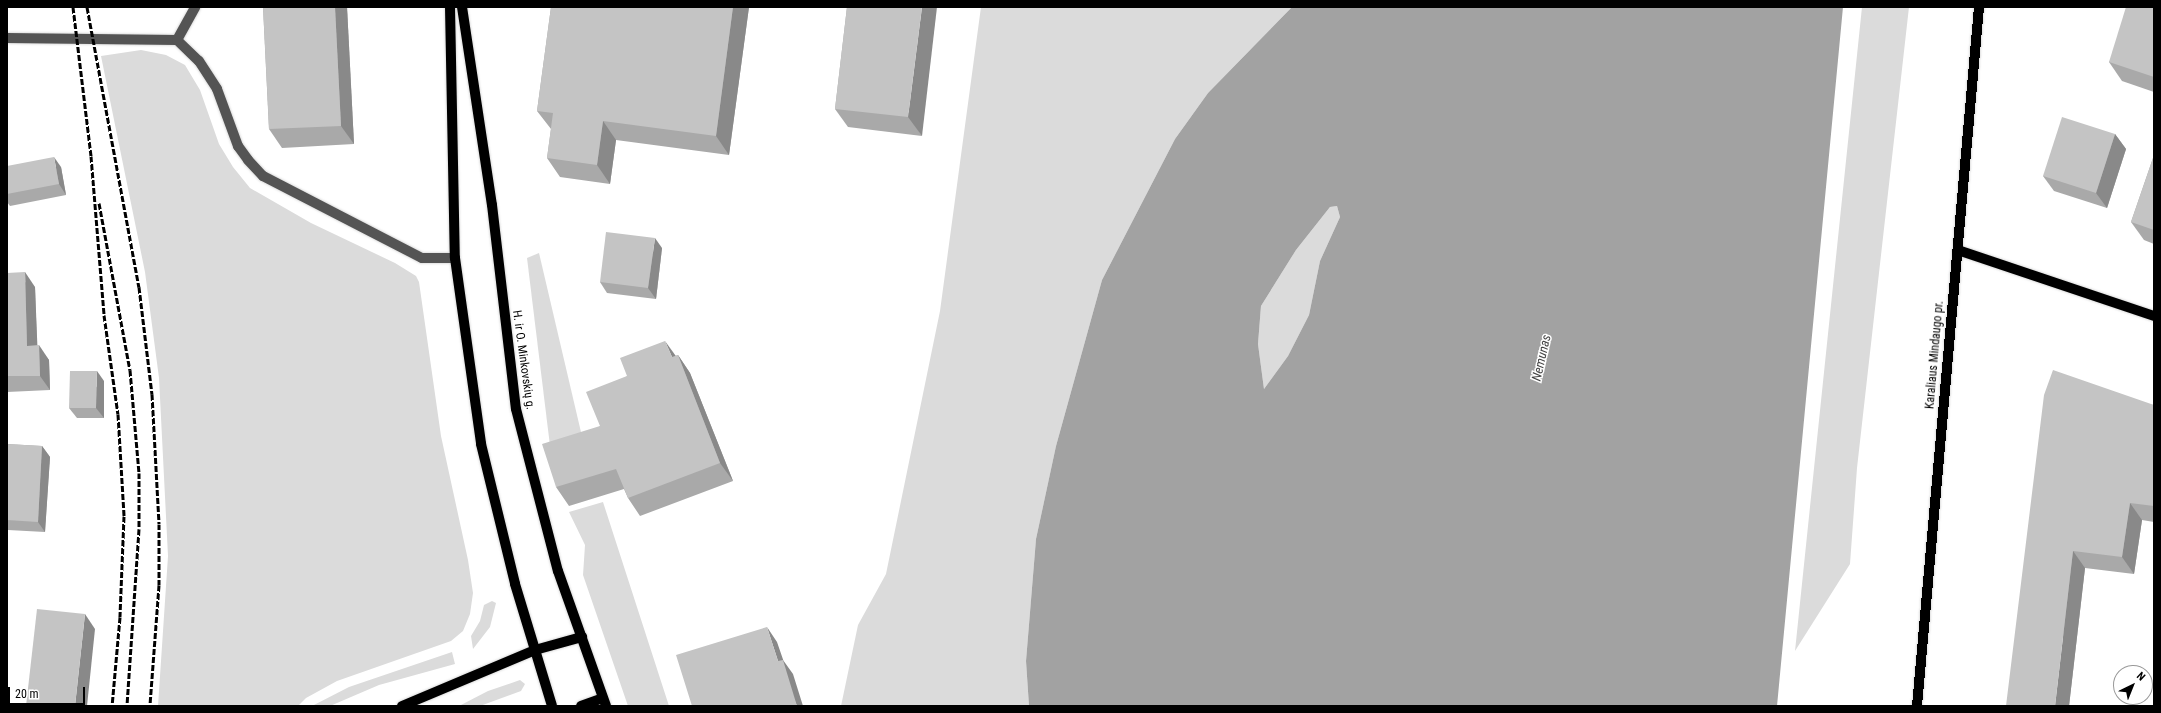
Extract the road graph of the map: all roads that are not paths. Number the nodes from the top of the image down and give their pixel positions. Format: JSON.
{"nodes":[{"id":1,"x":195,"y":7,"type":"edge"},
{"id":2,"x":450,"y":7,"type":"edge"},
{"id":3,"x":462,"y":7,"type":"edge"},
{"id":4,"x":1979,"y":7,"type":"edge"},
{"id":5,"x":7,"y":38,"type":"edge"},
{"id":6,"x":177,"y":40,"type":"junction"},
{"id":7,"x":1958,"y":250,"type":"junction"},
{"id":8,"x":455,"y":258,"type":"junction"},
{"id":9,"x":2154,"y":316,"type":"edge"},
{"id":10,"x":582,"y":637,"type":"junction"},
{"id":11,"x":535,"y":650,"type":"junction"},
{"id":12,"x":605,"y":702,"type":"edge"},
{"id":13,"x":402,"y":706,"type":"edge"},
{"id":14,"x":552,"y":706,"type":"edge"},
{"id":15,"x":581,"y":706,"type":"edge"},
{"id":16,"x":1917,"y":706,"type":"edge"}],
"edges":[{"from":1,"to":6,"type":"street"},
{"from":2,"to":8,"type":"main road"},
{"from":3,"to":10,"type":"main road","name":"H. ir O. Minkovskių g."},
{"from":4,"to":7,"type":"main road","name":"Karaliaus Mindaugo pr."},
{"from":5,"to":6,"type":"street"},
{"from":6,"to":8,"type":"street"},
{"from":7,"to":9,"type":"main road"},
{"from":7,"to":16,"type":"main road","name":"Karaliaus Mindaugo pr."},
{"from":8,"to":11,"type":"main road"},
{"from":10,"to":11,"type":"main road"},
{"from":10,"to":12,"type":"main road","name":"H. ir O. Minkovskių g."},
{"from":11,"to":13,"type":"main road"},
{"from":11,"to":14,"type":"main road"},
{"from":12,"to":15,"type":"main road"}]}
